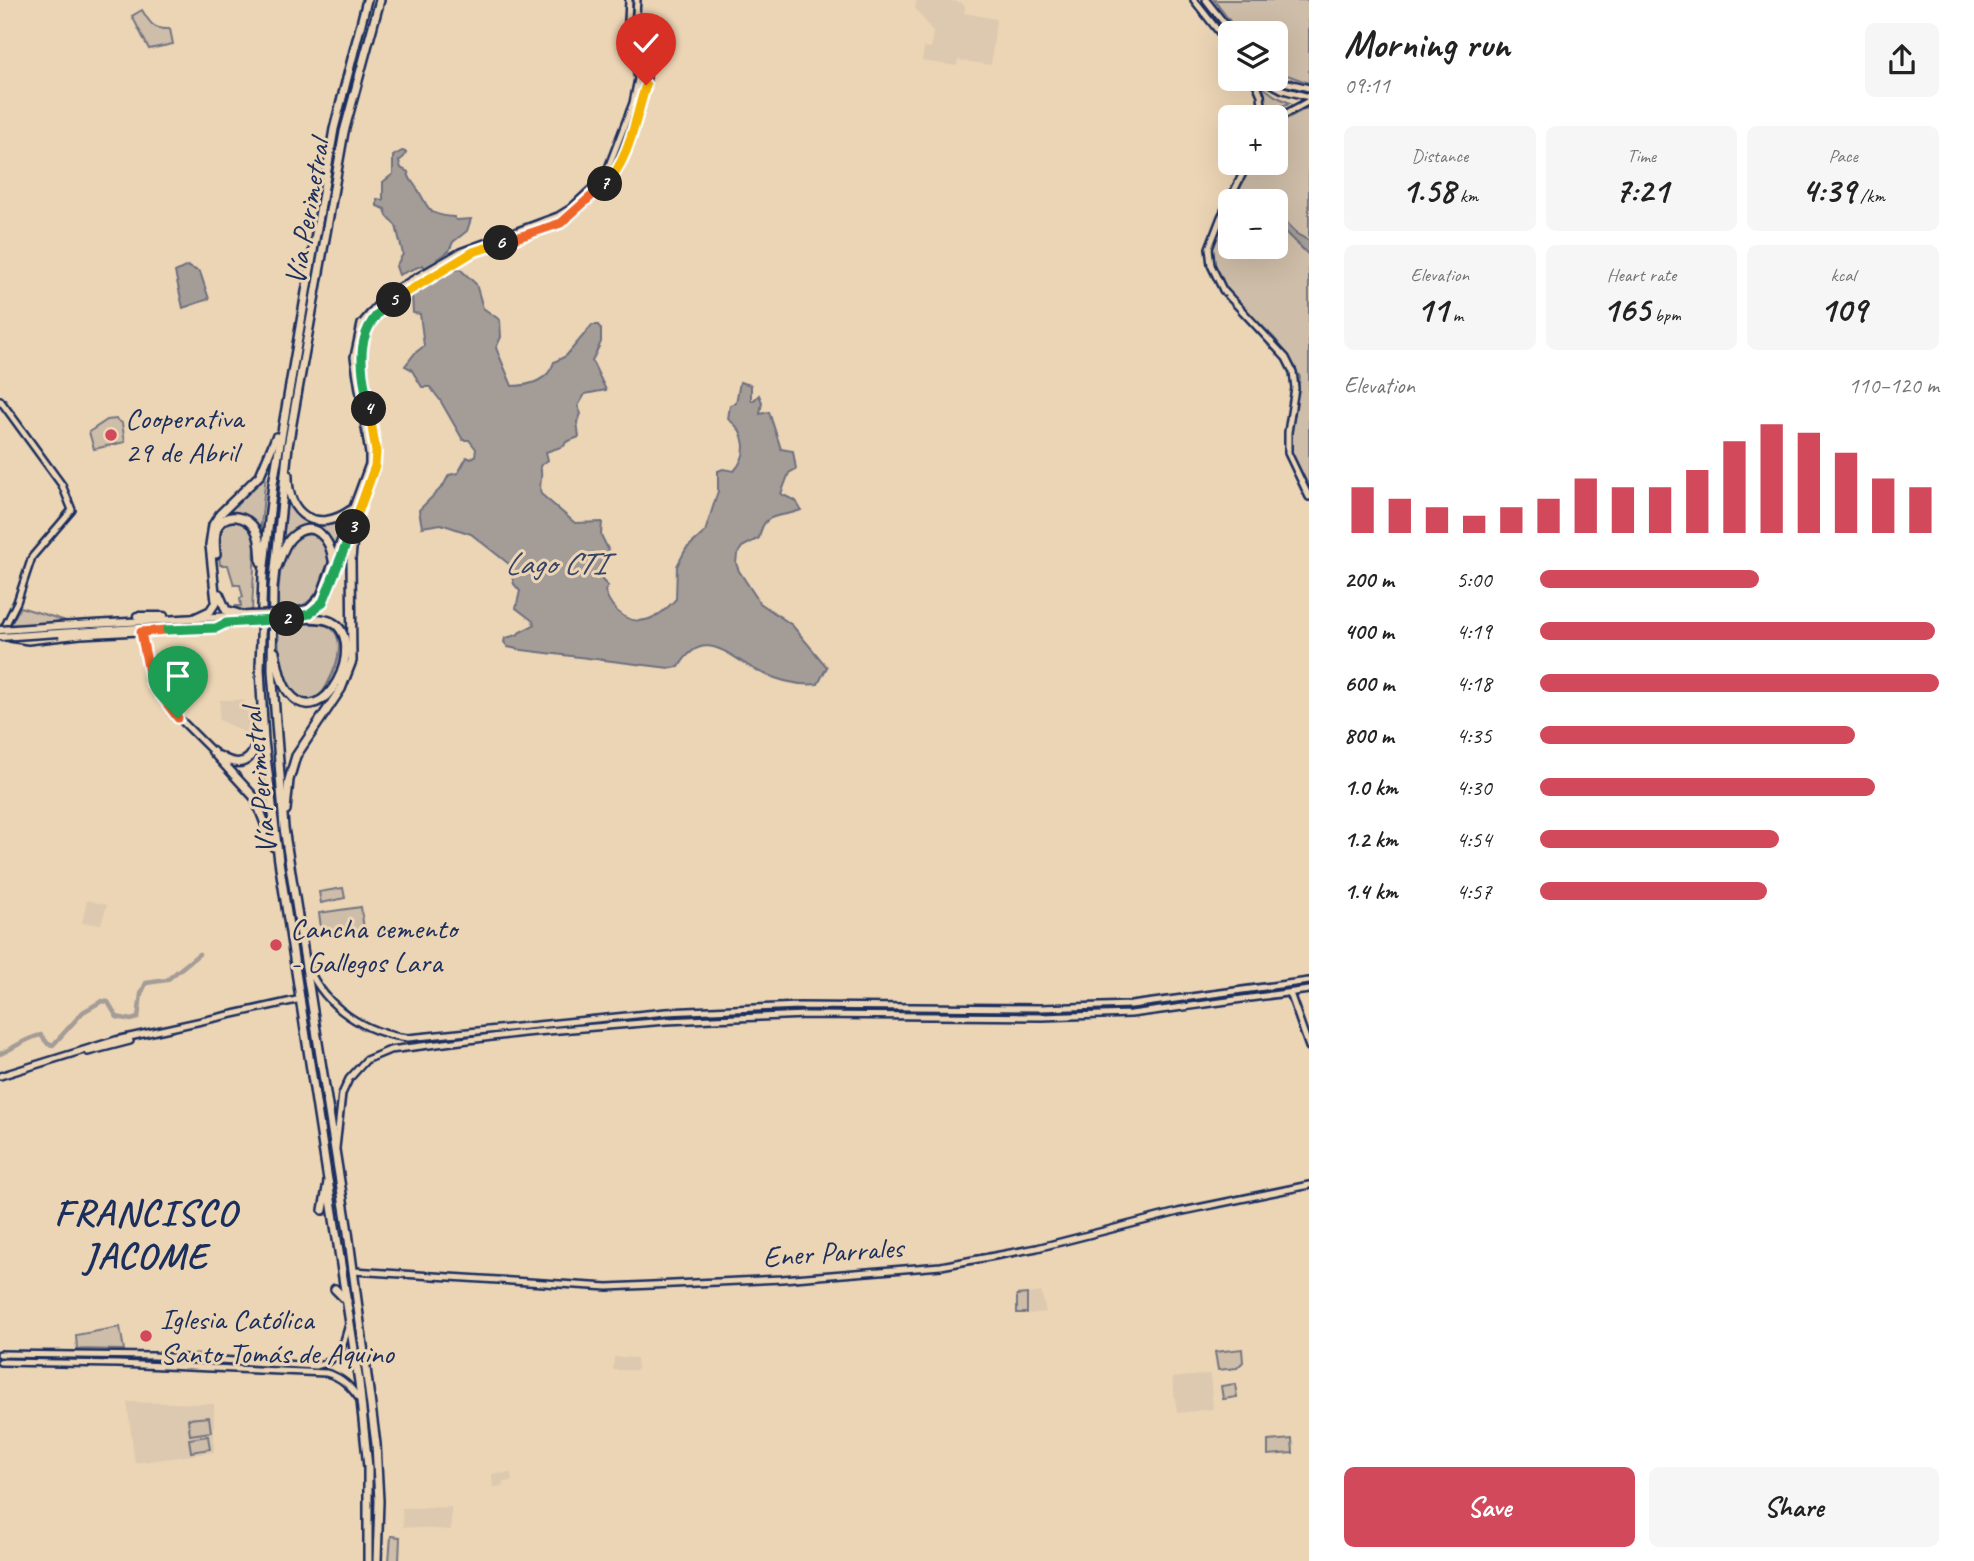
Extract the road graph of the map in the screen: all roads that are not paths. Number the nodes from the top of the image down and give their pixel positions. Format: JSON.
{"nodes":[{"id":1,"x":368,"y":0,"type":"edge"},
{"id":2,"x":380,"y":0,"type":"edge"},
{"id":3,"x":629,"y":0,"type":"edge"},
{"id":4,"x":637,"y":0,"type":"edge"},
{"id":5,"x":1194,"y":0,"type":"edge"},
{"id":6,"x":1206,"y":0,"type":"edge"},
{"id":7,"x":1223,"y":21,"type":"edge"},
{"id":8,"x":1218,"y":31,"type":"edge"},
{"id":9,"x":1288,"y":83,"type":"edge"},
{"id":10,"x":1309,"y":88,"type":"edge"},
{"id":11,"x":1286,"y":91,"type":"edge"},
{"id":12,"x":1309,"y":99,"type":"edge"},
{"id":13,"x":1288,"y":112,"type":"edge"},
{"id":14,"x":1242,"y":175,"type":"edge"},
{"id":15,"x":366,"y":394,"type":"junction"},
{"id":16,"x":358,"y":395,"type":"junction"},
{"id":17,"x":286,"y":399,"type":"junction"},
{"id":18,"x":0,"y":400,"type":"edge"},
{"id":19,"x":288,"y":446,"type":"junction"},
{"id":20,"x":367,"y":478,"type":"junction"},
{"id":21,"x":1309,"y":497,"type":"edge"},
{"id":22,"x":358,"y":503,"type":"junction"},
{"id":23,"x":355,"y":520,"type":"junction"},
{"id":24,"x":333,"y":560,"type":"junction"},
{"id":25,"x":263,"y":575,"type":"junction"},
{"id":26,"x":273,"y":588,"type":"junction"},
{"id":27,"x":137,"y":616,"type":"dead end"},
{"id":28,"x":248,"y":617,"type":"junction"},
{"id":29,"x":286,"y":617,"type":"junction"},
{"id":30,"x":192,"y":618,"type":"junction"},
{"id":31,"x":0,"y":630,"type":"edge"},
{"id":32,"x":59,"y":630,"type":"junction"},
{"id":33,"x":141,"y":630,"type":"junction"},
{"id":34,"x":0,"y":637,"type":"edge"},
{"id":35,"x":272,"y":644,"type":"junction"},
{"id":36,"x":261,"y":707,"type":"junction"},
{"id":37,"x":213,"y":752,"type":"junction"},
{"id":38,"x":284,"y":828,"type":"junction"},
{"id":39,"x":279,"y":861,"type":"junction"},
{"id":40,"x":304,"y":953,"type":"junction"},
{"id":41,"x":1309,"y":981,"type":"edge"},
{"id":42,"x":1309,"y":990,"type":"edge"},
{"id":43,"x":1290,"y":993,"type":"junction"},
{"id":44,"x":301,"y":999,"type":"junction"},
{"id":45,"x":523,"y":1025,"type":"junction"},
{"id":46,"x":524,"y":1033,"type":"junction"},
{"id":47,"x":1309,"y":1047,"type":"edge"},
{"id":48,"x":0,"y":1076,"type":"edge"},
{"id":49,"x":336,"y":1154,"type":"junction"},
{"id":50,"x":329,"y":1178,"type":"junction"},
{"id":51,"x":1309,"y":1185,"type":"edge"},
{"id":52,"x":323,"y":1210,"type":"dead end"},
{"id":53,"x":353,"y":1271,"type":"junction"},
{"id":54,"x":335,"y":1289,"type":"dead end"},
{"id":55,"x":347,"y":1301,"type":"junction"},
{"id":56,"x":350,"y":1321,"type":"junction"},
{"id":57,"x":0,"y":1354,"type":"edge"},
{"id":58,"x":153,"y":1356,"type":"junction"},
{"id":59,"x":0,"y":1362,"type":"edge"},
{"id":60,"x":153,"y":1365,"type":"junction"},
{"id":61,"x":361,"y":1401,"type":"junction"},
{"id":62,"x":368,"y":1561,"type":"edge"},
{"id":63,"x":376,"y":1561,"type":"edge"}],
"edges":[{"from":1,"to":17,"type":"highway","name":"Vía Perimetral"},
{"from":2,"to":19,"type":"highway","name":"Vía Perimetral"},
{"from":3,"to":16,"type":"street"},
{"from":4,"to":15,"type":"street"},
{"from":5,"to":8,"type":"street"},
{"from":6,"to":7,"type":"street"},
{"from":9,"to":10,"type":"street"},
{"from":11,"to":12,"type":"street"},
{"from":12,"to":13,"type":"street"},
{"from":14,"to":21,"type":"street"},
{"from":15,"to":16,"type":"street"},
{"from":15,"to":20,"type":"street"},
{"from":16,"to":20,"type":"street"},
{"from":17,"to":25,"type":"highway","name":"Vía Perimetral"},
{"from":17,"to":30,"type":"highway"},
{"from":18,"to":34,"type":"street"},
{"from":19,"to":22,"type":"highway"},
{"from":19,"to":26,"type":"highway","name":"Vía Perimetral"},
{"from":20,"to":22,"type":"street"},
{"from":22,"to":23,"type":"street"},
{"from":22,"to":24,"type":"street"},
{"from":23,"to":29,"type":"street"},
{"from":23,"to":38,"type":"highway"},
{"from":24,"to":26,"type":"highway"},
{"from":24,"to":29,"type":"street"},
{"from":25,"to":28,"type":"highway"},
{"from":25,"to":36,"type":"highway","name":"Vía Perimetral"},
{"from":26,"to":35,"type":"highway","name":"Vía Perimetral"},
{"from":27,"to":30,"type":"main road"},
{"from":28,"to":29,"type":"main road","bridge":true},
{"from":28,"to":30,"type":"main road"},
{"from":28,"to":33,"type":"main road"},
{"from":29,"to":35,"type":"highway"},
{"from":30,"to":32,"type":"main road"},
{"from":31,"to":32,"type":"main road","bridge":true},
{"from":32,"to":33,"type":"main road"},
{"from":32,"to":34,"type":"main road","bridge":true},
{"from":33,"to":34,"type":"street"},
{"from":33,"to":37,"type":"street"},
{"from":35,"to":38,"type":"highway","name":"Vía Perimetral"},
{"from":36,"to":37,"type":"highway"},
{"from":36,"to":39,"type":"highway","name":"Vía Perimetral"},
{"from":37,"to":39,"type":"highway"},
{"from":38,"to":40,"type":"highway","name":"Vía Perimetral"},
{"from":39,"to":44,"type":"highway","name":"Vía Perimetral"},
{"from":40,"to":45,"type":"street"},
{"from":40,"to":49,"type":"highway","name":"Vía Perimetral"},
{"from":41,"to":45,"type":"street"},
{"from":42,"to":43,"type":"street"},
{"from":43,"to":46,"type":"street"},
{"from":43,"to":47,"type":"street"},
{"from":44,"to":48,"type":"street"},
{"from":44,"to":50,"type":"highway","name":"Vía Perimetral"},
{"from":45,"to":46,"type":"street"},
{"from":46,"to":49,"type":"street"},
{"from":49,"to":53,"type":"highway","name":"Vía Perimetral"},
{"from":50,"to":52,"type":"highway"},
{"from":50,"to":55,"type":"highway","name":"Vía Perimetral"},
{"from":51,"to":53,"type":"street","name":"Ener Parrales"},
{"from":53,"to":63,"type":"highway","name":"Vía Perimetral"},
{"from":54,"to":55,"type":"highway"},
{"from":55,"to":56,"type":"highway","name":"Vía Perimetral"},
{"from":56,"to":58,"type":"street"},
{"from":56,"to":61,"type":"highway","name":"Vía Perimetral"},
{"from":57,"to":58,"type":"street"},
{"from":58,"to":60,"type":"street"},
{"from":59,"to":60,"type":"street"},
{"from":60,"to":61,"type":"street"},
{"from":61,"to":62,"type":"highway","name":"Vía Perimetral"}]}
